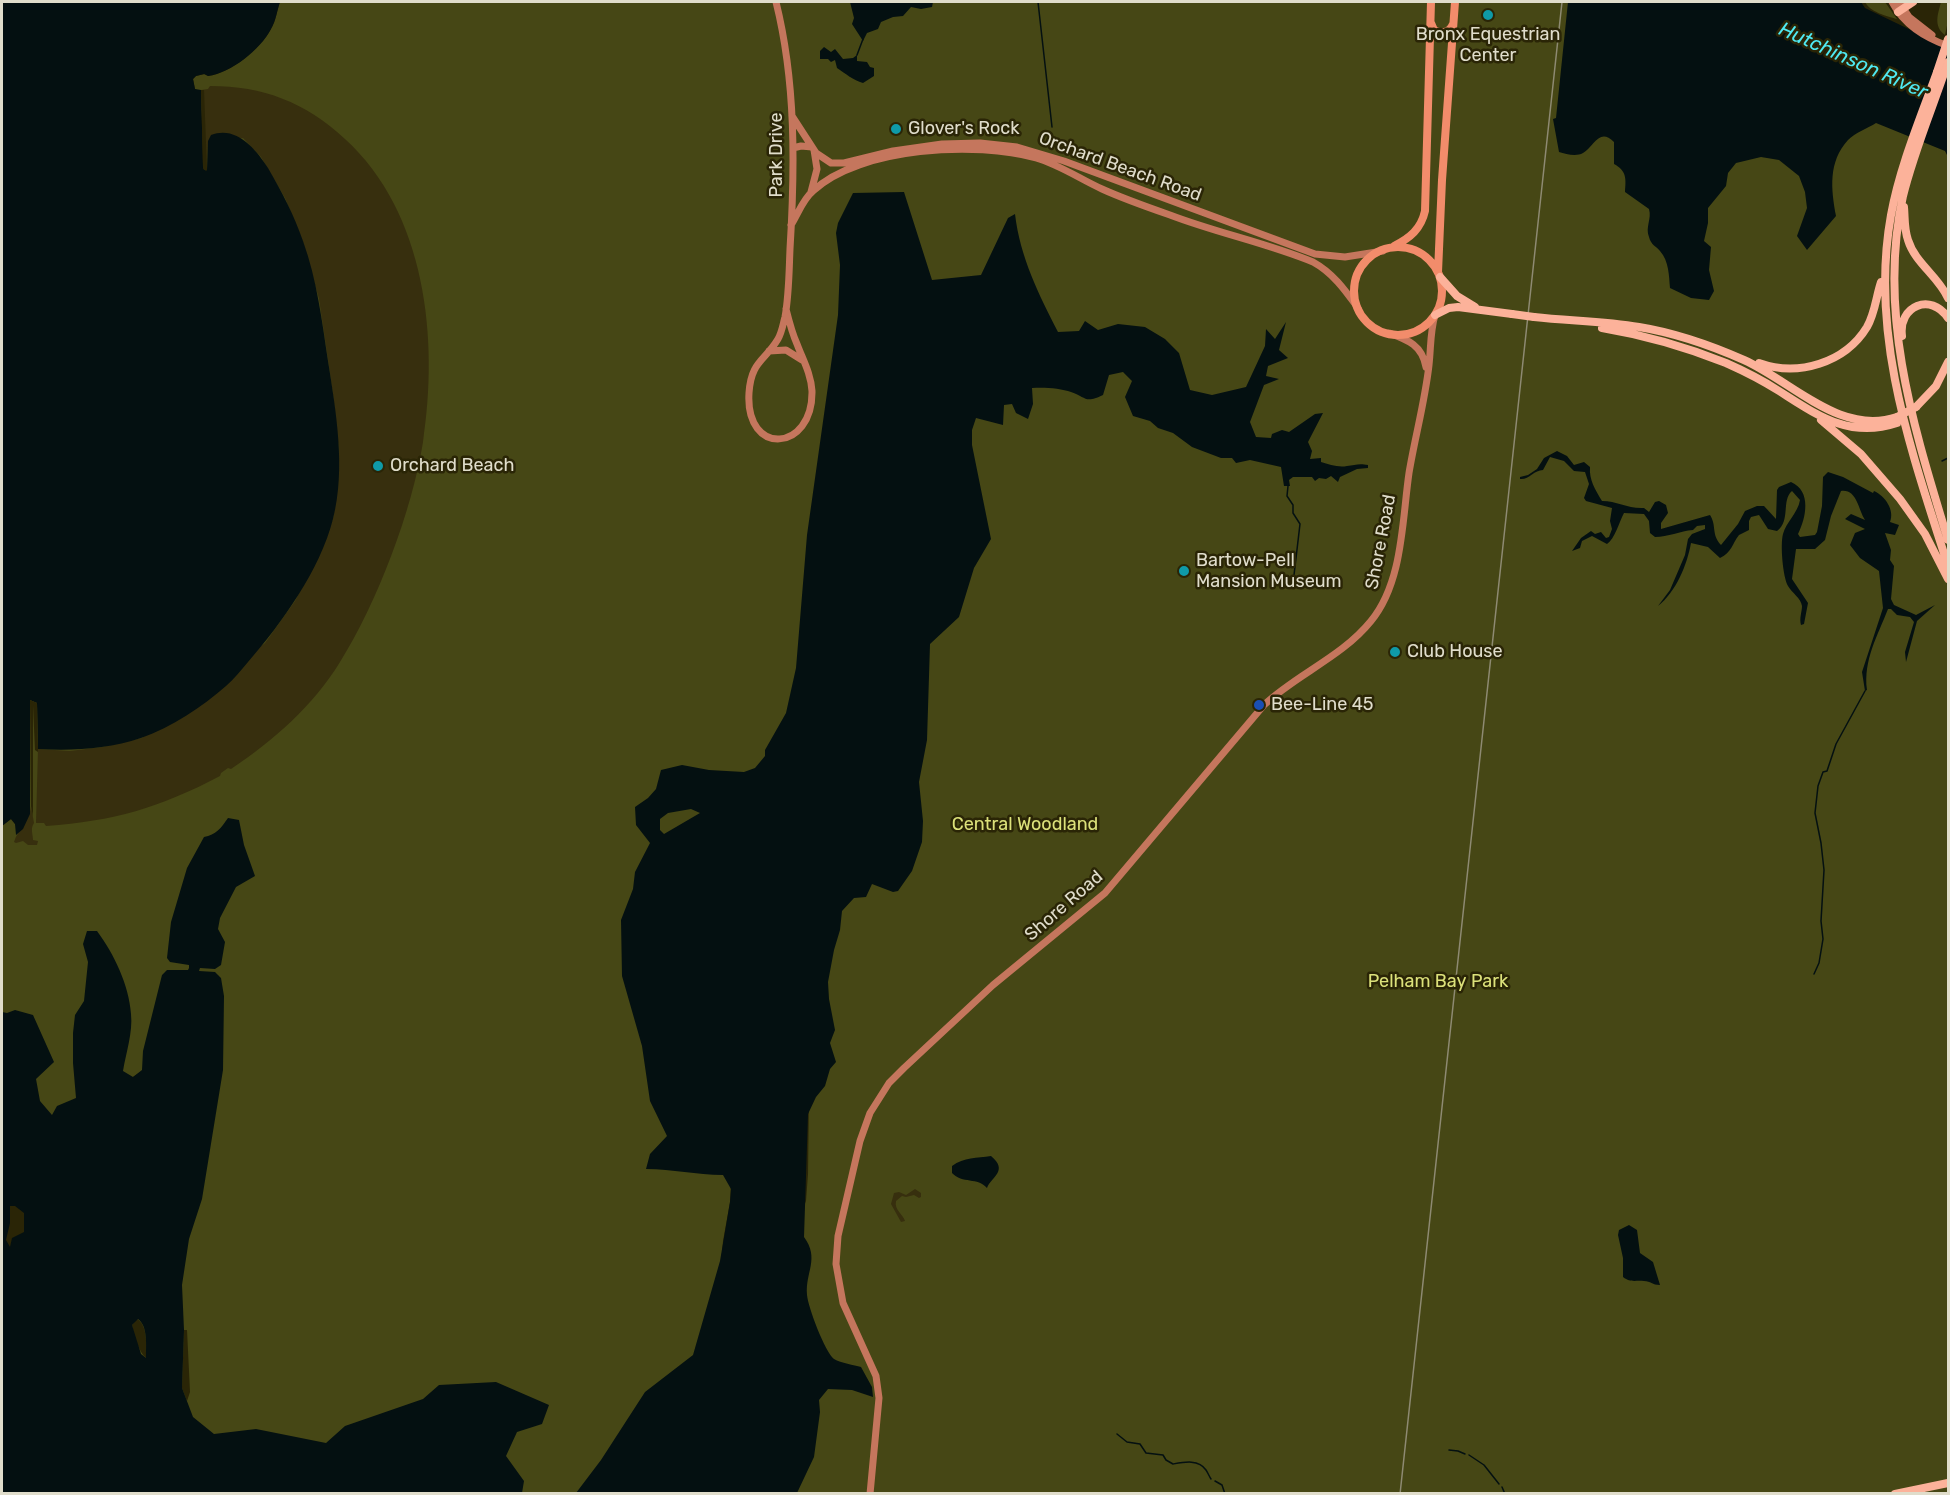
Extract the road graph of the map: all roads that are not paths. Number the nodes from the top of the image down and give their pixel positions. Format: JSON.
{"nodes":[{"id":1,"x":776,"y":2,"type":"edge"},
{"id":2,"x":1431,"y":2,"type":"edge"},
{"id":3,"x":1455,"y":2,"type":"edge"},
{"id":4,"x":1892,"y":2,"type":"edge"},
{"id":5,"x":1913,"y":2,"type":"edge"},
{"id":6,"x":1900,"y":7,"type":"edge"},
{"id":7,"x":1431,"y":22,"type":"junction"},
{"id":8,"x":1453,"y":23,"type":"junction"},
{"id":9,"x":1948,"y":42,"type":"edge"},
{"id":10,"x":1948,"y":62,"type":"edge"},
{"id":11,"x":792,"y":117,"type":"junction"},
{"id":12,"x":792,"y":148,"type":"junction"},
{"id":13,"x":813,"y":148,"type":"junction"},
{"id":14,"x":1904,"y":177,"type":"junction"},
{"id":15,"x":811,"y":192,"type":"junction"},
{"id":16,"x":1904,"y":194,"type":"junction"},
{"id":17,"x":805,"y":200,"type":"junction"},
{"id":18,"x":792,"y":203,"type":"junction"},
{"id":19,"x":792,"y":225,"type":"junction"},
{"id":20,"x":1385,"y":250,"type":"junction"},
{"id":21,"x":1885,"y":267,"type":"junction"},
{"id":22,"x":1439,"y":275,"type":"junction"},
{"id":23,"x":1948,"y":298,"type":"edge"},
{"id":24,"x":1358,"y":308,"type":"junction"},
{"id":25,"x":786,"y":309,"type":"junction"},
{"id":26,"x":1484,"y":310,"type":"junction"},
{"id":27,"x":1435,"y":315,"type":"junction"},
{"id":28,"x":1948,"y":318,"type":"edge"},
{"id":29,"x":1572,"y":322,"type":"junction"},
{"id":30,"x":1389,"y":333,"type":"junction"},
{"id":31,"x":769,"y":351,"type":"junction"},
{"id":32,"x":1737,"y":357,"type":"junction"},
{"id":33,"x":1948,"y":362,"type":"edge"},
{"id":34,"x":806,"y":364,"type":"junction"},
{"id":35,"x":1901,"y":367,"type":"junction"},
{"id":36,"x":1426,"y":374,"type":"junction"},
{"id":37,"x":1948,"y":376,"type":"edge"},
{"id":38,"x":1917,"y":410,"type":"junction"},
{"id":39,"x":1816,"y":415,"type":"junction"},
{"id":40,"x":1898,"y":419,"type":"junction"},
{"id":41,"x":1948,"y":540,"type":"edge"},
{"id":42,"x":1948,"y":566,"type":"edge"},
{"id":43,"x":1948,"y":579,"type":"edge"},
{"id":44,"x":1948,"y":1483,"type":"edge"},
{"id":45,"x":870,"y":1494,"type":"edge"},
{"id":46,"x":1895,"y":1494,"type":"edge"}],
"edges":[{"from":1,"to":11,"type":"street","name":"Park Drive"},
{"from":2,"to":7,"type":"main road"},
{"from":3,"to":8,"type":"main road"},
{"from":4,"to":6,"type":"street"},
{"from":5,"to":6,"type":"highway"},
{"from":6,"to":9,"type":"street"},
{"from":7,"to":8,"type":"main road"},
{"from":7,"to":20,"type":"main road"},
{"from":8,"to":22,"type":"main road"},
{"from":9,"to":14,"type":"highway","bridge":true},
{"from":10,"to":14,"type":"highway"},
{"from":11,"to":12,"type":"street","name":"Park Drive"},
{"from":11,"to":13,"type":"street","name":"Orchard Beach Road"},
{"from":12,"to":13,"type":"street"},
{"from":12,"to":18,"type":"street","name":"Park Drive"},
{"from":13,"to":15,"type":"street"},
{"from":13,"to":20,"type":"street","name":"Orchard Beach Road"},
{"from":14,"to":16,"type":"highway"},
{"from":14,"to":21,"type":"highway"},
{"from":15,"to":17,"type":"street","name":"Orchard Beach Road"},
{"from":15,"to":24,"type":"street","name":"Orchard Beach Road"},
{"from":16,"to":23,"type":"highway"},
{"from":16,"to":35,"type":"highway"},
{"from":17,"to":18,"type":"street"},
{"from":17,"to":19,"type":"street","name":"Orchard Beach Road"},
{"from":18,"to":19,"type":"street","name":"Park Drive"},
{"from":19,"to":25,"type":"street","name":"Park Drive"},
{"from":20,"to":22,"type":"main road"},
{"from":20,"to":24,"type":"main road"},
{"from":21,"to":32,"type":"highway"},
{"from":21,"to":42,"type":"highway"},
{"from":22,"to":26,"type":"highway"},
{"from":22,"to":27,"type":"main road"},
{"from":24,"to":30,"type":"main road"},
{"from":25,"to":31,"type":"street","name":"Park Drive"},
{"from":25,"to":34,"type":"street","name":"Park Drive"},
{"from":26,"to":27,"type":"highway"},
{"from":26,"to":29,"type":"highway","bridge":true},
{"from":27,"to":30,"type":"main road"},
{"from":27,"to":36,"type":"street","name":"Shore Road"},
{"from":28,"to":35,"type":"highway"},
{"from":29,"to":32,"type":"highway"},
{"from":29,"to":39,"type":"highway"},
{"from":30,"to":36,"type":"street","name":"Shore Road"},
{"from":31,"to":34,"type":"street"},
{"from":31,"to":34,"type":"street","name":"Park Drive"},
{"from":32,"to":40,"type":"highway"},
{"from":33,"to":38,"type":"highway"},
{"from":35,"to":41,"type":"highway"},
{"from":36,"to":45,"type":"street","name":"Shore Road"},
{"from":37,"to":38,"type":"highway"},
{"from":38,"to":40,"type":"highway"},
{"from":39,"to":40,"type":"highway"},
{"from":39,"to":43,"type":"highway"},
{"from":44,"to":46,"type":"highway"}]}
